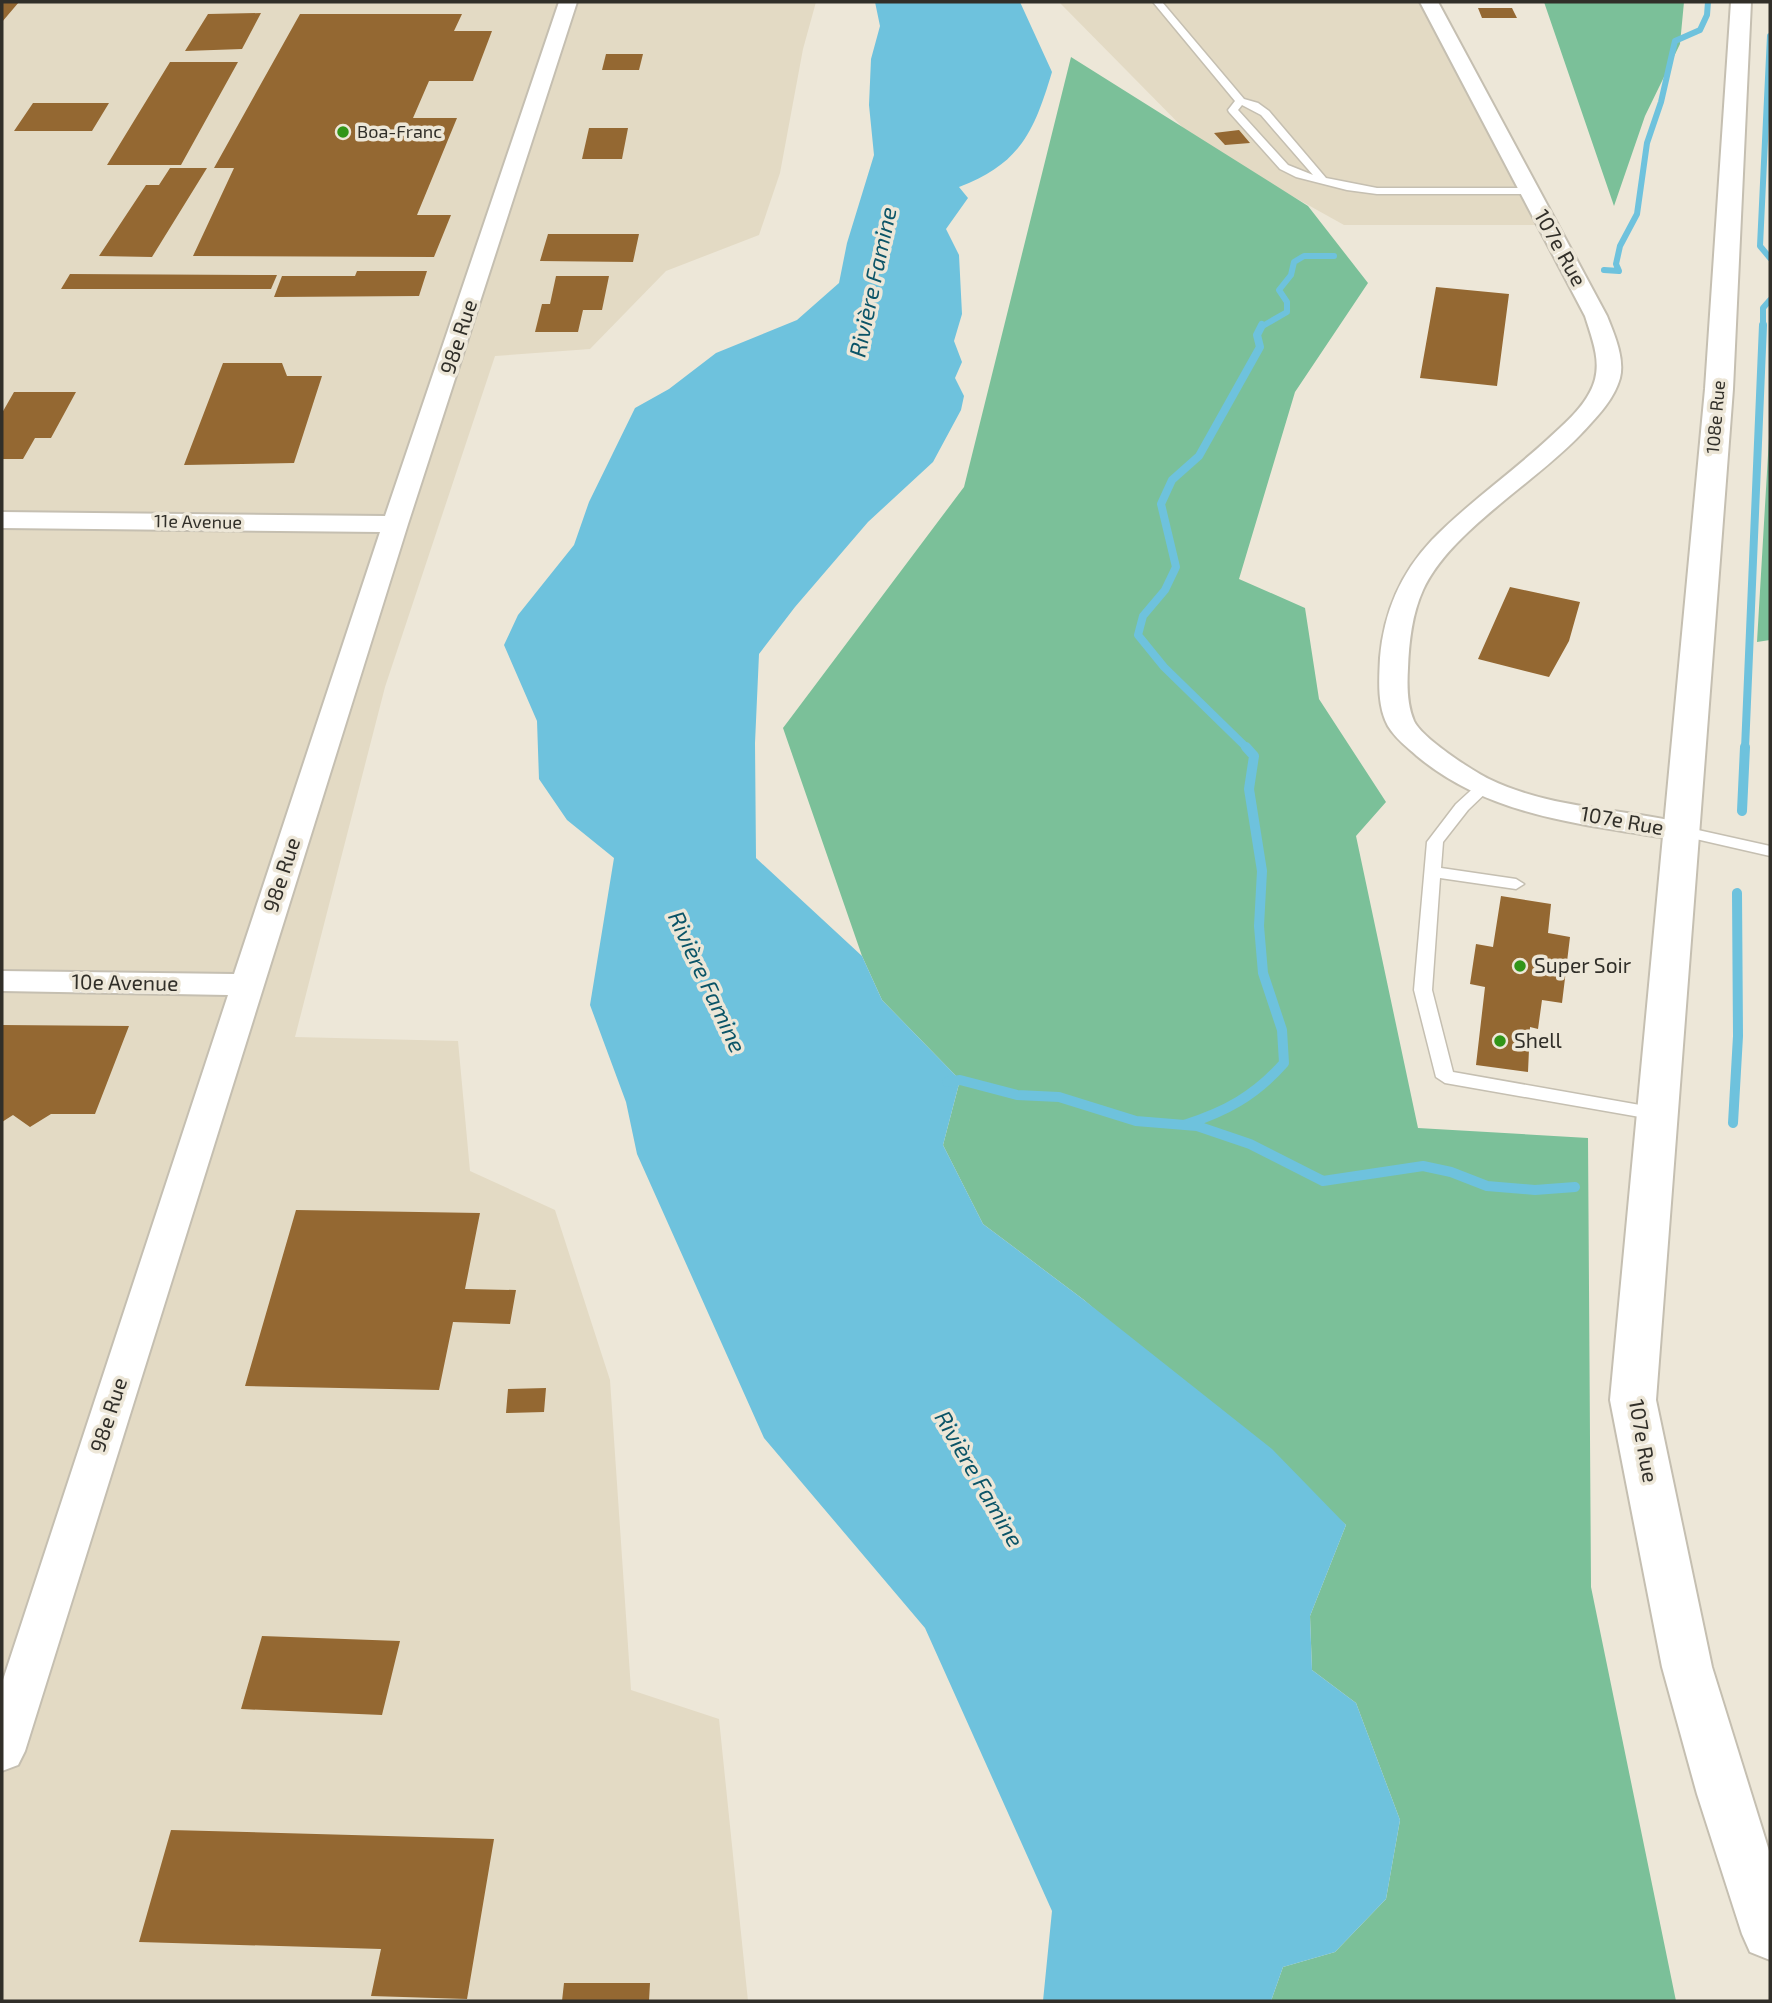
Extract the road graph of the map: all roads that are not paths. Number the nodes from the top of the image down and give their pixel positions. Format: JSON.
{"nodes":[{"id":1,"x":568,"y":2,"type":"edge"},
{"id":2,"x":1157,"y":2,"type":"edge"},
{"id":3,"x":1429,"y":2,"type":"edge"},
{"id":4,"x":1741,"y":2,"type":"edge"},
{"id":5,"x":1240,"y":101,"type":"junction"},
{"id":6,"x":1321,"y":178,"type":"junction"},
{"id":7,"x":1529,"y":191,"type":"junction"},
{"id":8,"x":2,"y":520,"type":"edge"},
{"id":9,"x":395,"y":524,"type":"junction"},
{"id":10,"x":1485,"y":786,"type":"junction"},
{"id":11,"x":1681,"y":831,"type":"junction"},
{"id":12,"x":1770,"y":851,"type":"edge"},
{"id":13,"x":1432,"y":872,"type":"junction"},
{"id":14,"x":1516,"y":884,"type":"dead end"},
{"id":15,"x":2,"y":981,"type":"edge"},
{"id":16,"x":247,"y":985,"type":"junction"},
{"id":17,"x":1657,"y":1114,"type":"junction"},
{"id":18,"x":2,"y":1751,"type":"edge"},
{"id":19,"x":1770,"y":1934,"type":"edge"}],
"edges":[{"from":1,"to":9,"type":"street","name":"98e Rue"},
{"from":2,"to":5,"type":"lane"},
{"from":3,"to":7,"type":"street","name":"107e Rue"},
{"from":4,"to":11,"type":"main road","name":"108e Rue"},
{"from":5,"to":6,"type":"lane"},
{"from":5,"to":6,"type":"lane"},
{"from":6,"to":7,"type":"lane"},
{"from":7,"to":10,"type":"street","name":"107e Rue"},
{"from":8,"to":9,"type":"street","name":"11e Avenue"},
{"from":9,"to":16,"type":"street","name":"98e Rue"},
{"from":10,"to":11,"type":"street","name":"107e Rue"},
{"from":10,"to":13,"type":"lane"},
{"from":11,"to":12,"type":"lane"},
{"from":11,"to":17,"type":"main road","name":"107e Rue"},
{"from":13,"to":14,"type":"lane"},
{"from":13,"to":17,"type":"lane"},
{"from":15,"to":16,"type":"street","name":"10e Avenue"},
{"from":16,"to":18,"type":"street","name":"98e Rue"},
{"from":17,"to":19,"type":"main road","name":"107e Rue"}]}
